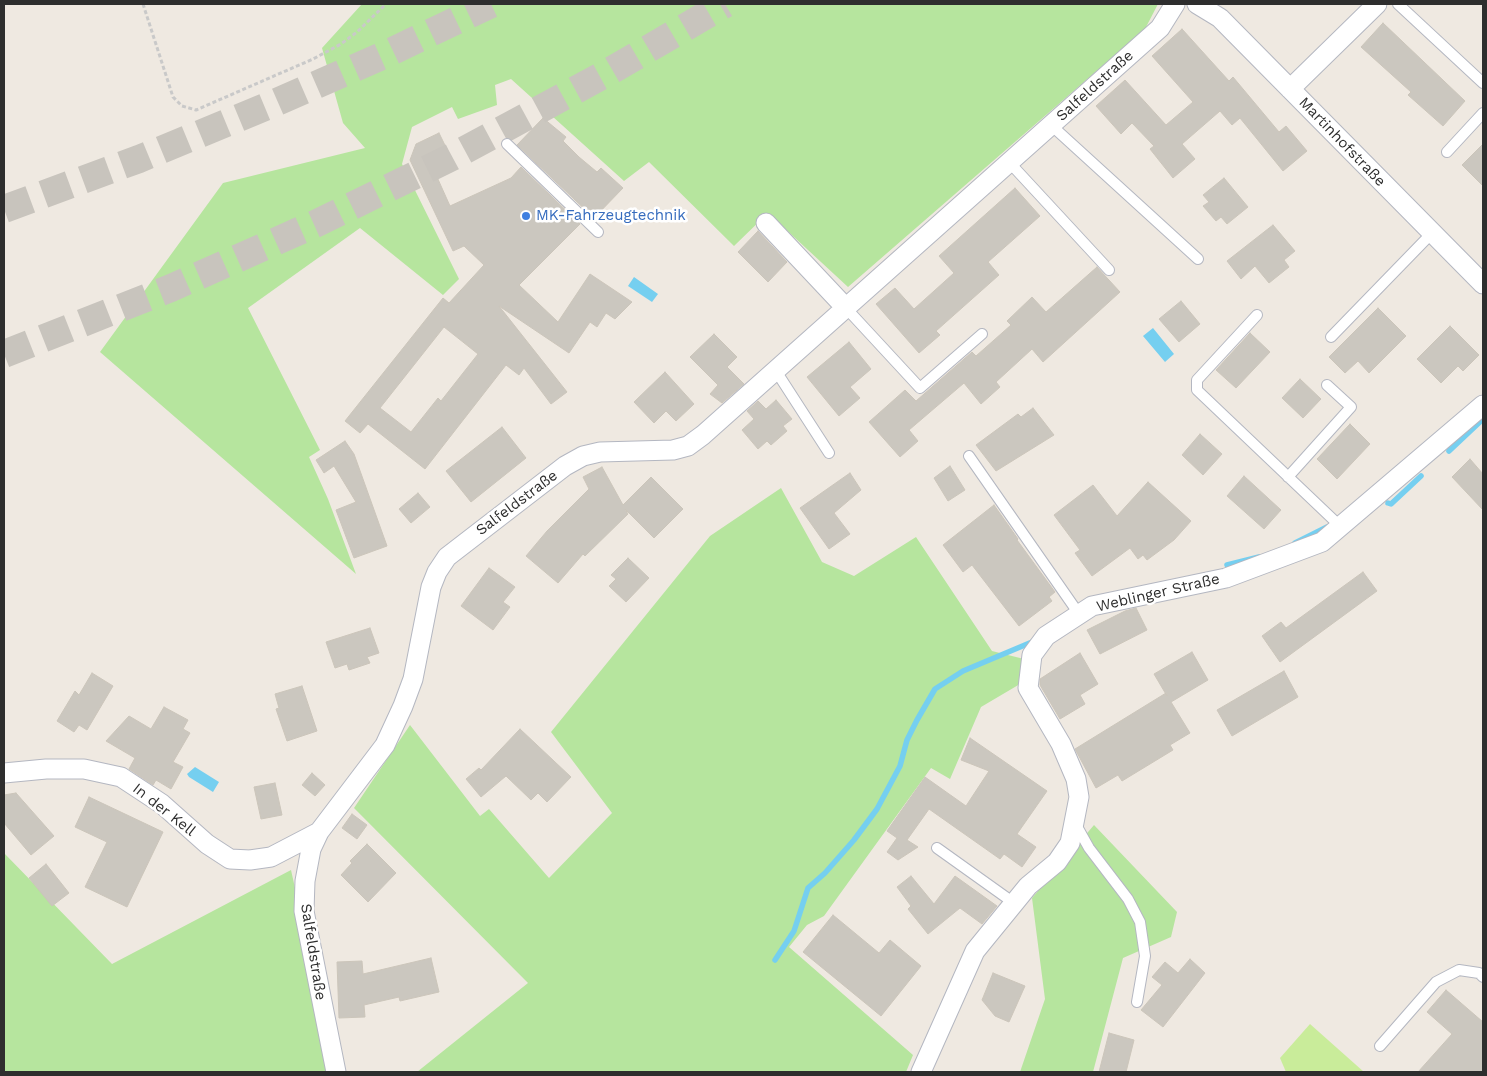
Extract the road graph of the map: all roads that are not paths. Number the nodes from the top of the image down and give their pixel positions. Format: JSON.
{"nodes":[{"id":1,"x":1175,"y":4,"type":"edge"},
{"id":2,"x":1197,"y":4,"type":"edge"},
{"id":3,"x":1377,"y":4,"type":"edge"},
{"id":4,"x":1398,"y":4,"type":"edge"},
{"id":5,"x":1483,"y":83,"type":"edge"},
{"id":6,"x":1290,"y":89,"type":"junction"},
{"id":7,"x":1483,"y":113,"type":"edge"},
{"id":8,"x":1051,"y":125,"type":"junction"},
{"id":9,"x":507,"y":144,"type":"dead end"},
{"id":10,"x":1447,"y":152,"type":"dead end"},
{"id":11,"x":1009,"y":162,"type":"junction"},
{"id":12,"x":766,"y":223,"type":"dead end"},
{"id":13,"x":598,"y":232,"type":"dead end"},
{"id":14,"x":1432,"y":234,"type":"junction"},
{"id":15,"x":1198,"y":259,"type":"dead end"},
{"id":16,"x":1109,"y":270,"type":"dead end"},
{"id":17,"x":1483,"y":284,"type":"edge"},
{"id":18,"x":846,"y":308,"type":"junction"},
{"id":19,"x":1257,"y":315,"type":"dead end"},
{"id":20,"x":982,"y":334,"type":"dead end"},
{"id":21,"x":1331,"y":337,"type":"dead end"},
{"id":22,"x":776,"y":371,"type":"junction"},
{"id":23,"x":1328,"y":385,"type":"dead end"},
{"id":24,"x":1483,"y":405,"type":"edge"},
{"id":25,"x":829,"y":453,"type":"dead end"},
{"id":26,"x":969,"y":456,"type":"dead end"},
{"id":27,"x":1288,"y":477,"type":"junction"},
{"id":28,"x":1341,"y":527,"type":"junction"},
{"id":29,"x":1079,"y":614,"type":"junction"},
{"id":30,"x":4,"y":773,"type":"edge"},
{"id":31,"x":1074,"y":822,"type":"junction"},
{"id":32,"x":319,"y":832,"type":"junction"},
{"id":33,"x":937,"y":848,"type":"dead end"},
{"id":34,"x":230,"y":859,"type":"joint"},
{"id":35,"x":1014,"y":903,"type":"junction"},
{"id":36,"x":1483,"y":977,"type":"edge"},
{"id":37,"x":1138,"y":1002,"type":"dead end"},
{"id":38,"x":1380,"y":1046,"type":"dead end"},
{"id":39,"x":336,"y":1072,"type":"edge"},
{"id":40,"x":921,"y":1072,"type":"edge"}],
"edges":[{"from":1,"to":8,"type":"street","name":"Salfeldstraße"},
{"from":2,"to":6,"type":"street","name":"Martinhofstraße"},
{"from":3,"to":6,"type":"street"},
{"from":4,"to":5,"type":"lane"},
{"from":6,"to":14,"type":"street","name":"Martinhofstraße"},
{"from":7,"to":10,"type":"lane"},
{"from":8,"to":11,"type":"street","name":"Salfeldstraße"},
{"from":8,"to":15,"type":"lane"},
{"from":9,"to":13,"type":"lane"},
{"from":11,"to":16,"type":"lane"},
{"from":11,"to":18,"type":"street","name":"Salfeldstraße"},
{"from":12,"to":18,"type":"street"},
{"from":14,"to":17,"type":"street","name":"Martinhofstraße"},
{"from":14,"to":21,"type":"lane"},
{"from":18,"to":20,"type":"lane"},
{"from":18,"to":22,"type":"street","name":"Salfeldstraße"},
{"from":19,"to":27,"type":"lane"},
{"from":22,"to":25,"type":"lane"},
{"from":22,"to":32,"type":"street","name":"Salfeldstraße"},
{"from":23,"to":27,"type":"lane"},
{"from":24,"to":28,"type":"street","name":"Weblinger Straße"},
{"from":26,"to":29,"type":"lane"},
{"from":27,"to":28,"type":"lane"},
{"from":28,"to":29,"type":"street","name":"Weblinger Straße"},
{"from":29,"to":31,"type":"street","name":"Weblinger Straße"},
{"from":30,"to":34,"type":"street","name":"In der Kell"},
{"from":31,"to":35,"type":"street","name":"Weblinger Straße"},
{"from":31,"to":37,"type":"lane"},
{"from":32,"to":34,"type":"street","name":"Salfeldstraße"},
{"from":32,"to":39,"type":"street","name":"Salfeldstraße"},
{"from":33,"to":35,"type":"lane"},
{"from":35,"to":40,"type":"street","name":"Weblinger Straße"},
{"from":36,"to":38,"type":"lane"}]}
